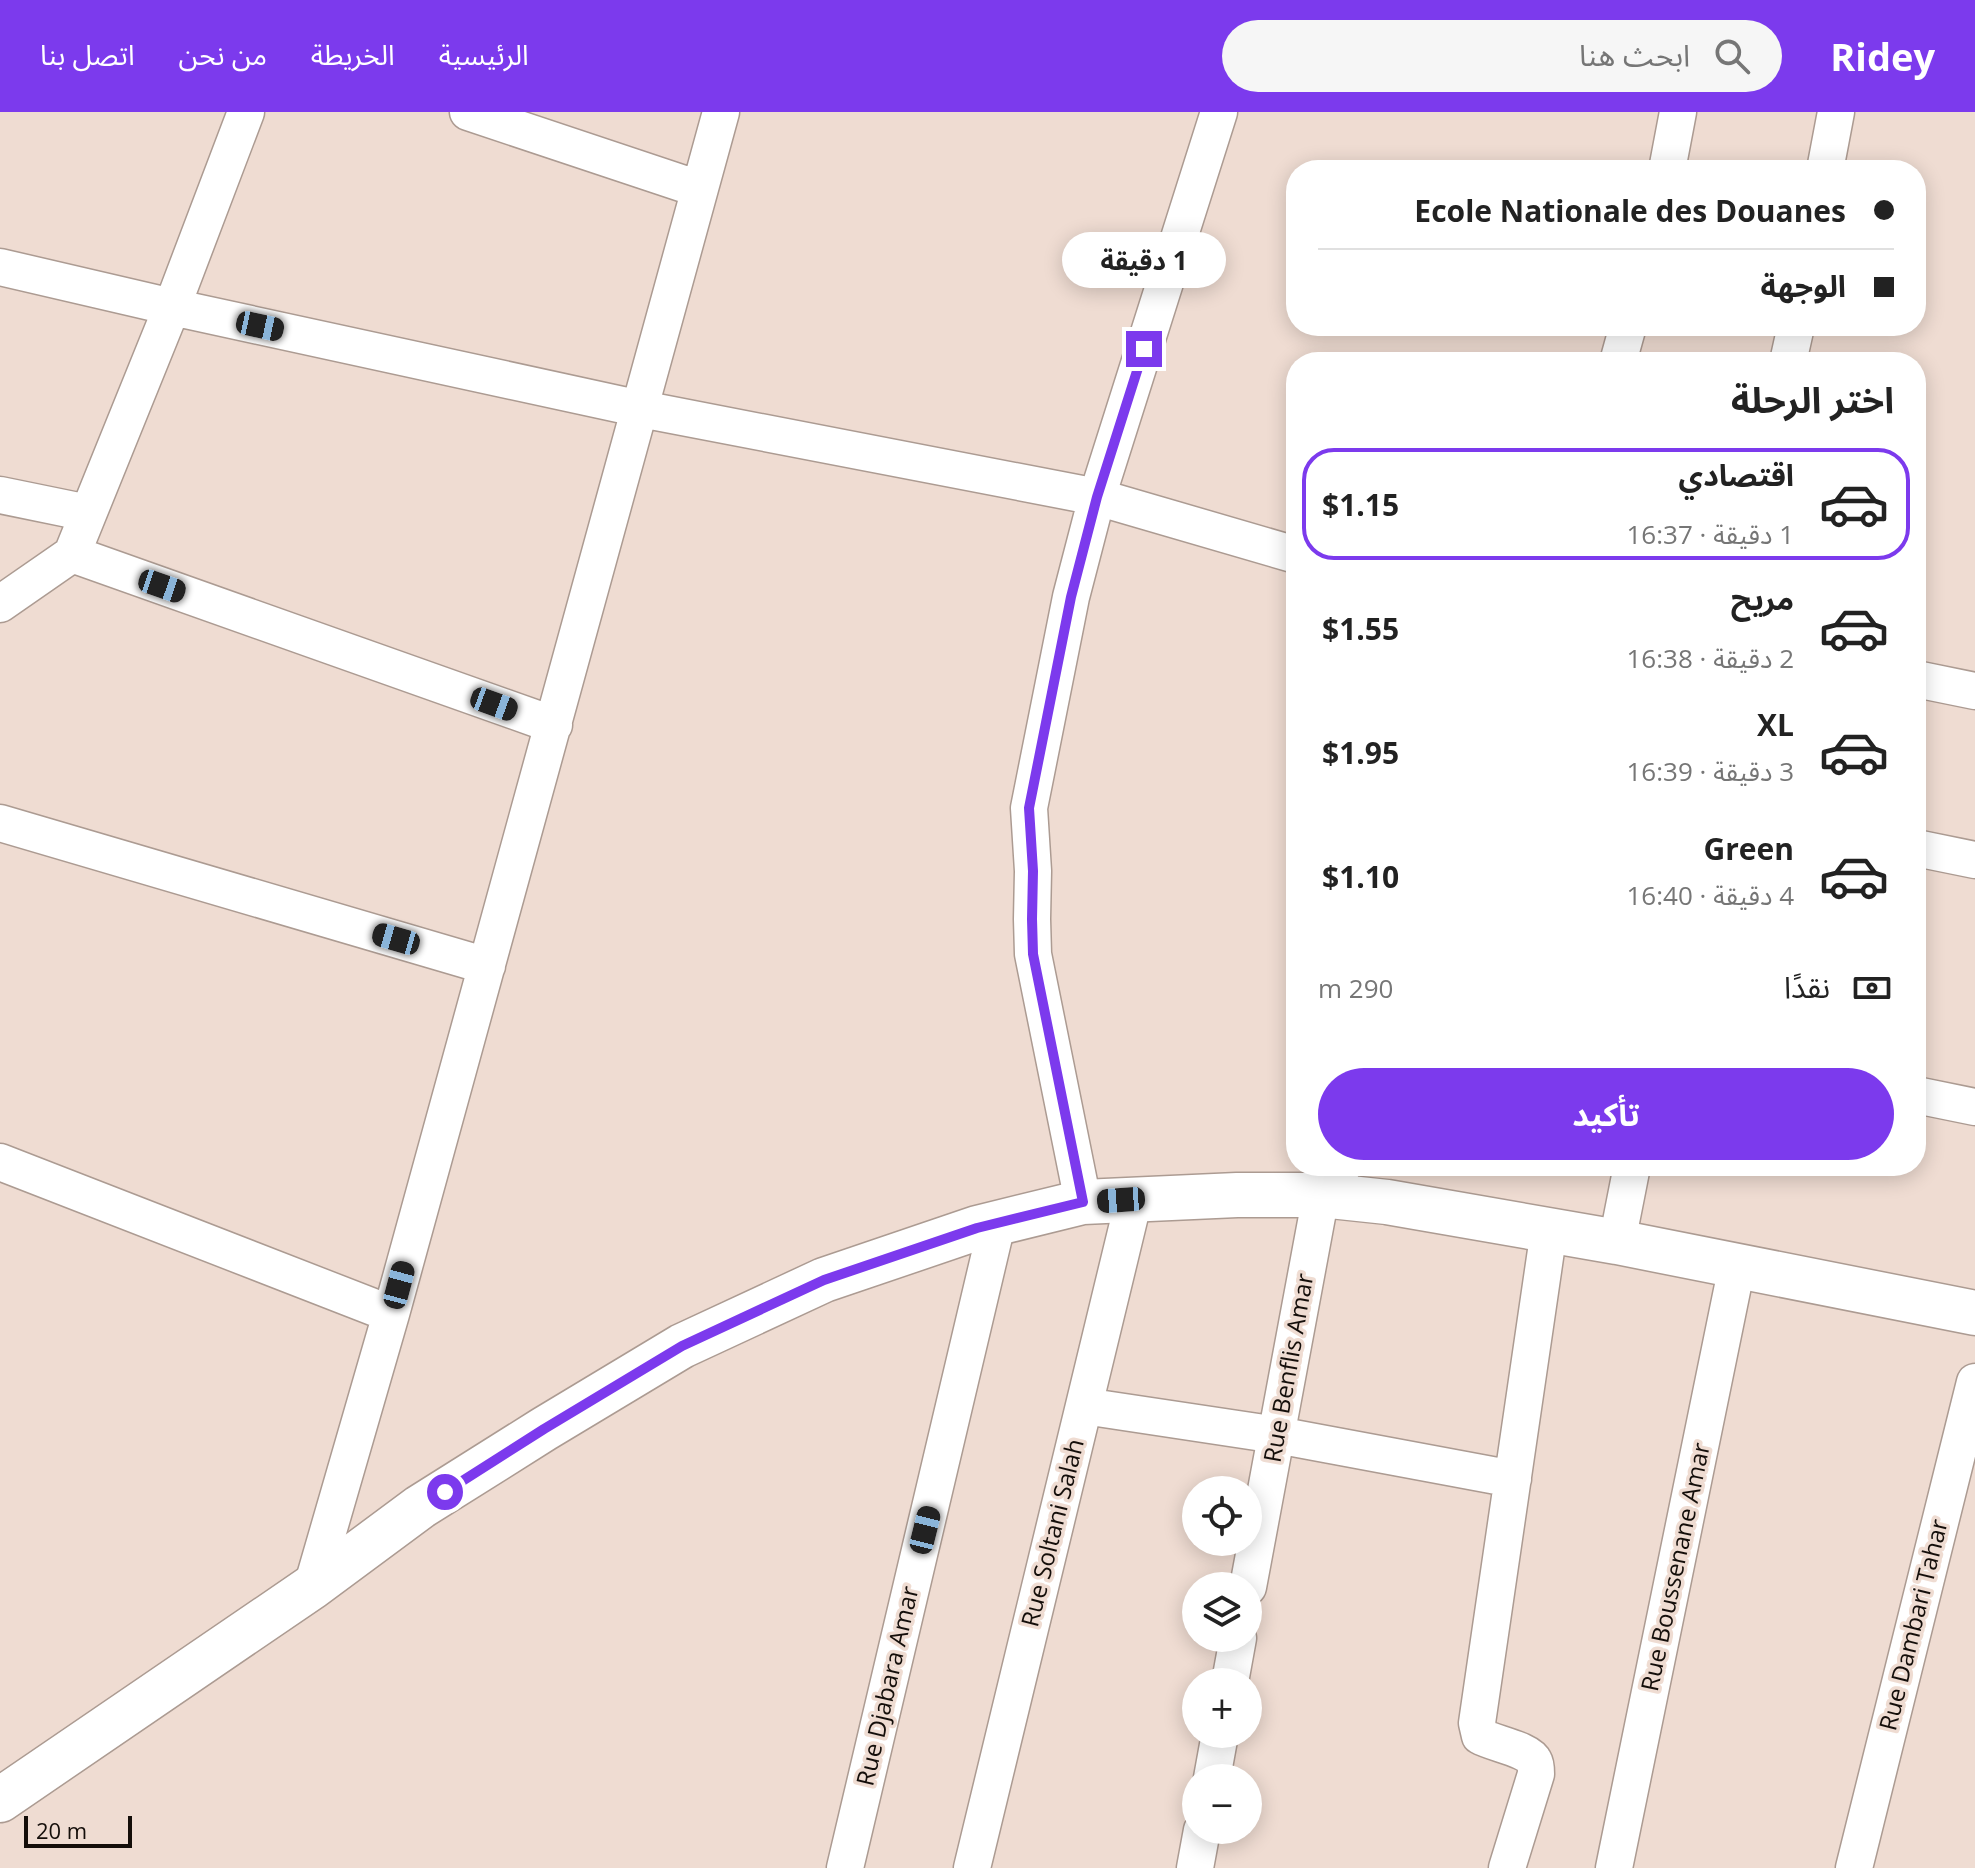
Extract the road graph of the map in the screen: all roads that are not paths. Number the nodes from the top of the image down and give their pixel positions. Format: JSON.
{"nodes":[{"id":1,"x":246,"y":112,"type":"edge"},
{"id":2,"x":468,"y":112,"type":"edge"},
{"id":3,"x":721,"y":112,"type":"edge"},
{"id":4,"x":1219,"y":112,"type":"edge"},
{"id":5,"x":1678,"y":112,"type":"edge"},
{"id":6,"x":1836,"y":112,"type":"edge"},
{"id":7,"x":1669,"y":160,"type":"edge"},
{"id":8,"x":1827,"y":160,"type":"edge"},
{"id":9,"x":699,"y":189,"type":"junction"},
{"id":10,"x":0,"y":267,"type":"edge"},
{"id":11,"x":172,"y":307,"type":"junction"},
{"id":12,"x":641,"y":409,"type":"junction"},
{"id":13,"x":0,"y":495,"type":"edge"},
{"id":14,"x":1097,"y":497,"type":"junction"},
{"id":15,"x":88,"y":513,"type":"junction"},
{"id":16,"x":1286,"y":552,"type":"edge"},
{"id":17,"x":72,"y":554,"type":"junction"},
{"id":18,"x":0,"y":604,"type":"edge"},
{"id":19,"x":1926,"y":681,"type":"edge"},
{"id":20,"x":1975,"y":691,"type":"edge"},
{"id":21,"x":554,"y":725,"type":"junction"},
{"id":22,"x":0,"y":823,"type":"edge"},
{"id":23,"x":1926,"y":850,"type":"edge"},
{"id":24,"x":1975,"y":860,"type":"edge"},
{"id":25,"x":487,"y":966,"type":"junction"},
{"id":26,"x":1926,"y":1097,"type":"edge"},
{"id":27,"x":1975,"y":1107,"type":"edge"},
{"id":28,"x":0,"y":1162,"type":"edge"},
{"id":29,"x":1630,"y":1176,"type":"edge"},
{"id":30,"x":1332,"y":1186,"type":"edge"},
{"id":31,"x":1134,"y":1199,"type":"junction"},
{"id":32,"x":1083,"y":1202,"type":"junction"},
{"id":33,"x":997,"y":1224,"type":"junction"},
{"id":34,"x":1549,"y":1230,"type":"junction"},
{"id":35,"x":1617,"y":1242,"type":"junction"},
{"id":36,"x":1737,"y":1266,"type":"junction"},
{"id":37,"x":1975,"y":1313,"type":"edge"},
{"id":38,"x":391,"y":1314,"type":"junction"},
{"id":39,"x":1975,"y":1382,"type":"edge"},
{"id":40,"x":1084,"y":1406,"type":"junction"},
{"id":41,"x":1277,"y":1435,"type":"junction"},
{"id":42,"x":1513,"y":1479,"type":"junction"},
{"id":43,"x":1251,"y":1572,"type":"edge"},
{"id":44,"x":312,"y":1587,"type":"junction"},
{"id":45,"x":0,"y":1800,"type":"edge"},
{"id":46,"x":1199,"y":1844,"type":"edge"},
{"id":47,"x":845,"y":1868,"type":"edge"},
{"id":48,"x":972,"y":1868,"type":"edge"},
{"id":49,"x":1195,"y":1868,"type":"edge"},
{"id":50,"x":1507,"y":1868,"type":"edge"},
{"id":51,"x":1614,"y":1868,"type":"edge"},
{"id":52,"x":1854,"y":1868,"type":"edge"}],
"edges":[{"from":1,"to":11,"type":"street"},
{"from":2,"to":9,"type":"street"},
{"from":3,"to":9,"type":"street"},
{"from":4,"to":14,"type":"street"},
{"from":5,"to":7,"type":"street"},
{"from":6,"to":8,"type":"street"},
{"from":9,"to":12,"type":"street"},
{"from":10,"to":11,"type":"street"},
{"from":11,"to":12,"type":"street"},
{"from":11,"to":15,"type":"street"},
{"from":12,"to":14,"type":"street"},
{"from":12,"to":21,"type":"street"},
{"from":13,"to":15,"type":"street"},
{"from":14,"to":16,"type":"street"},
{"from":14,"to":32,"type":"street"},
{"from":15,"to":17,"type":"street"},
{"from":17,"to":18,"type":"street"},
{"from":17,"to":21,"type":"street"},
{"from":19,"to":20,"type":"street"},
{"from":21,"to":25,"type":"street"},
{"from":22,"to":25,"type":"street"},
{"from":23,"to":24,"type":"street"},
{"from":25,"to":38,"type":"street"},
{"from":26,"to":27,"type":"street"},
{"from":28,"to":38,"type":"street"},
{"from":29,"to":35,"type":"street"},
{"from":30,"to":31,"type":"main road"},
{"from":30,"to":34,"type":"main road"},
{"from":30,"to":41,"type":"street","name":"Rue Benflis Amar"},
{"from":31,"to":32,"type":"main road"},
{"from":31,"to":40,"type":"street","name":"Rue Soltani Salah"},
{"from":32,"to":33,"type":"main road"},
{"from":33,"to":44,"type":"main road"},
{"from":33,"to":47,"type":"street","name":"Rue Djabara Amar"},
{"from":34,"to":35,"type":"main road"},
{"from":34,"to":42,"type":"street"},
{"from":35,"to":36,"type":"main road"},
{"from":36,"to":37,"type":"main road"},
{"from":36,"to":51,"type":"street","name":"Rue Boussenane Amar"},
{"from":38,"to":44,"type":"street"},
{"from":39,"to":52,"type":"street","name":"Rue Dambari Tahar"},
{"from":40,"to":41,"type":"street"},
{"from":40,"to":48,"type":"street","name":"Rue Soltani Salah"},
{"from":41,"to":42,"type":"street"},
{"from":41,"to":43,"type":"street","name":"Rue Benflis Amar"},
{"from":42,"to":50,"type":"street"},
{"from":44,"to":45,"type":"main road"},
{"from":46,"to":49,"type":"street"}]}
